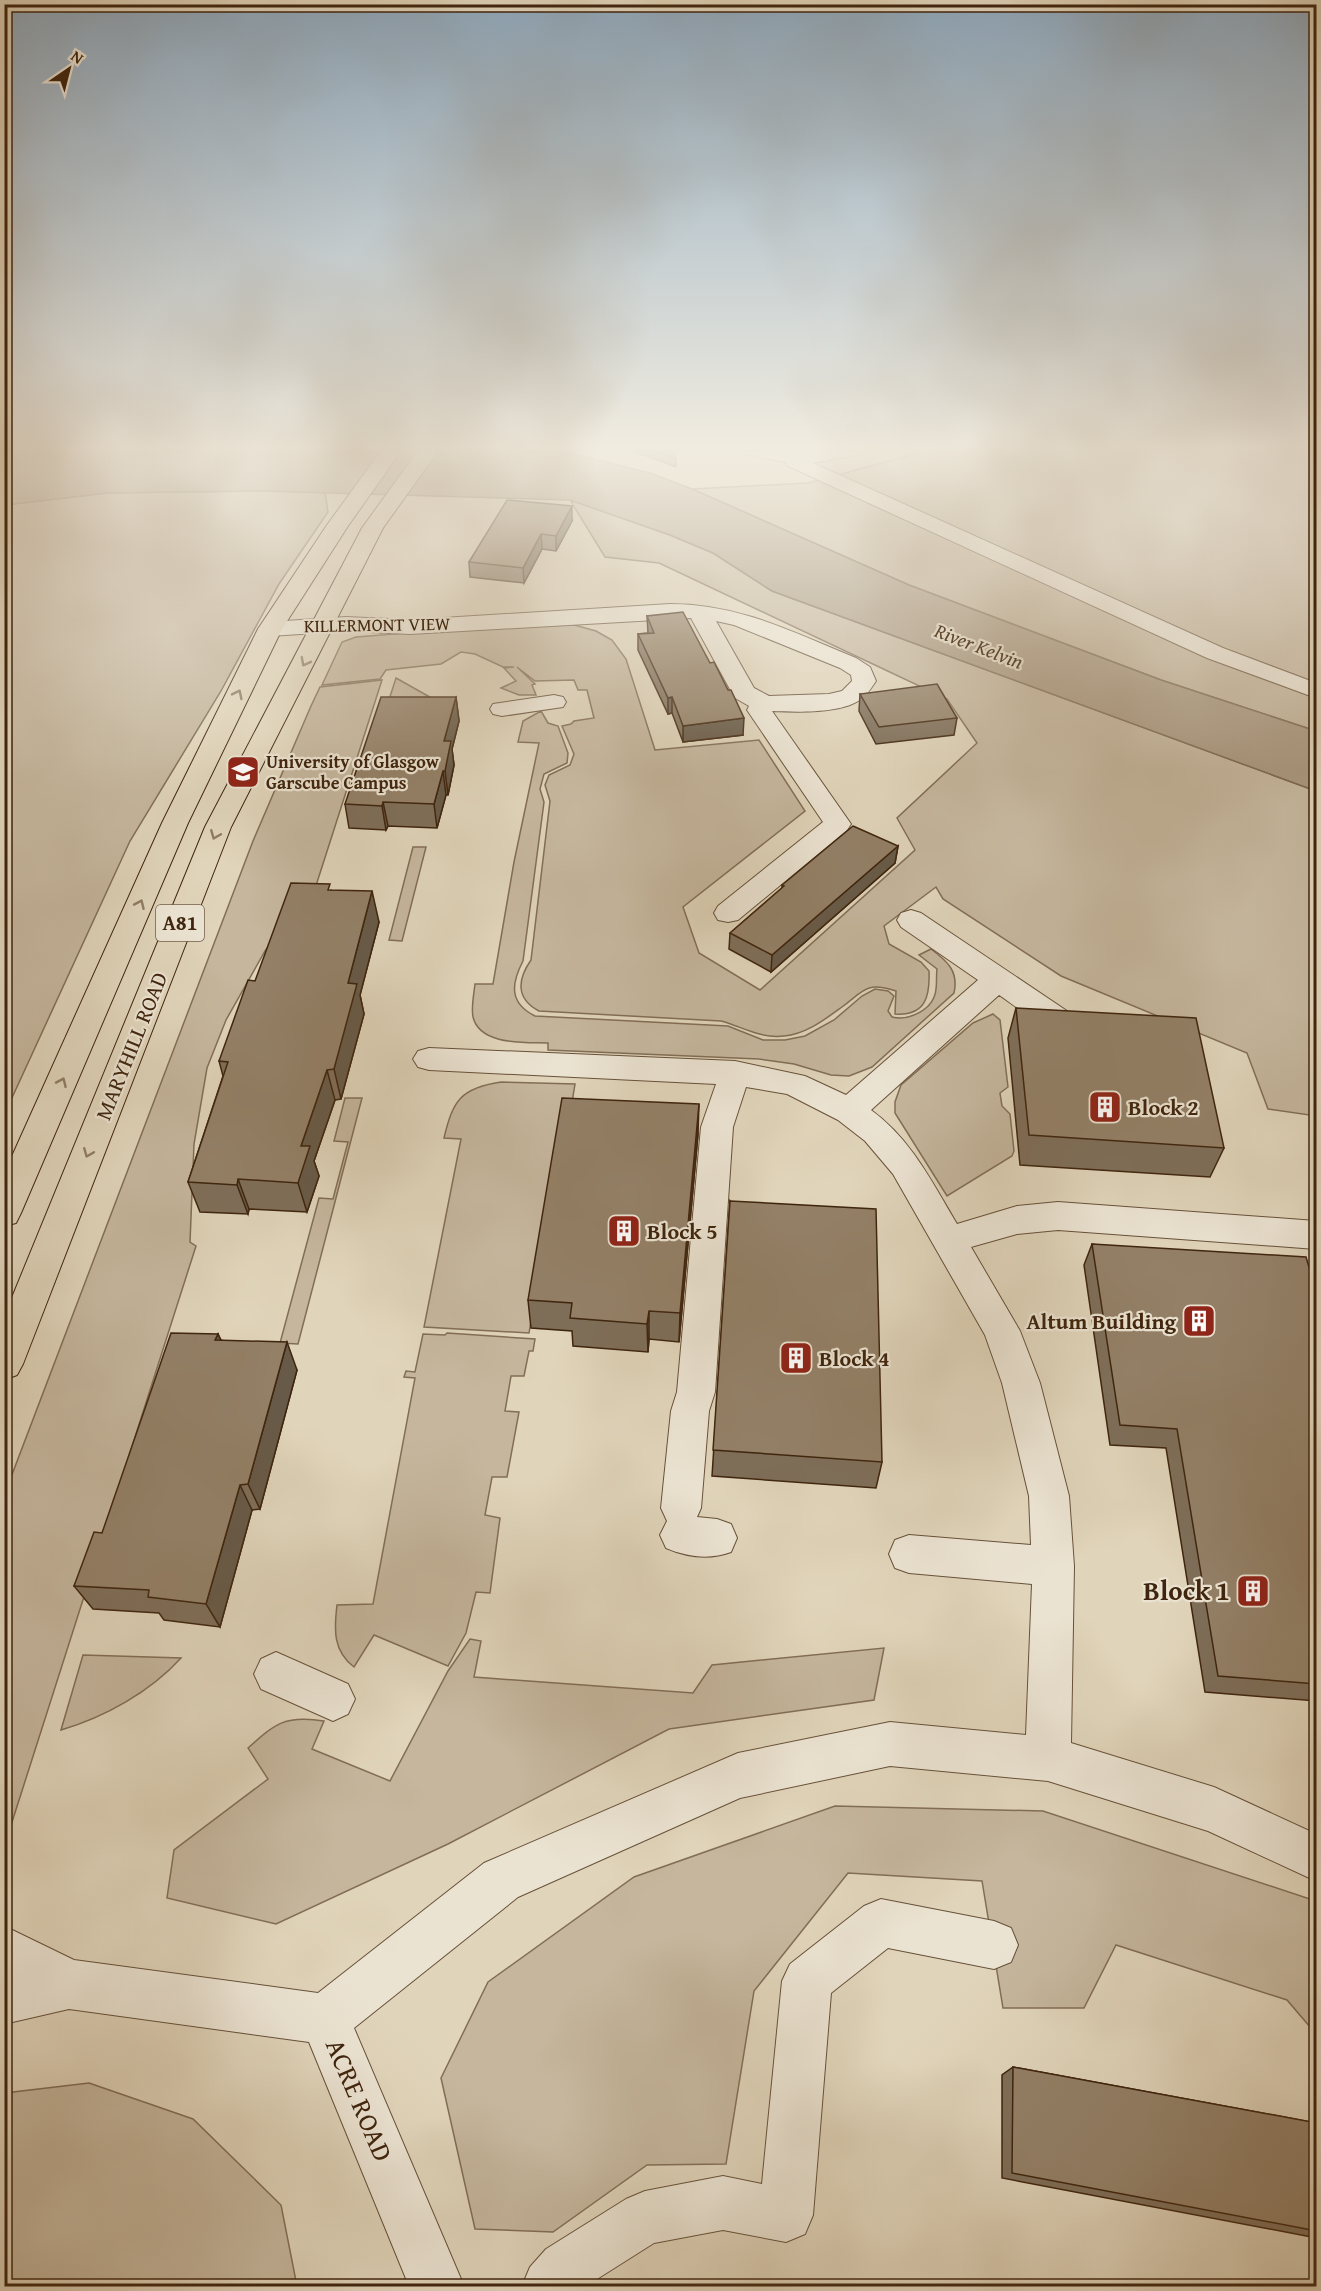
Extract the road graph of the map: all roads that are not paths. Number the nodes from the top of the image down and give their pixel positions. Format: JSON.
{"nodes":[{"id":1,"x":316,"y":558,"type":"edge"},
{"id":2,"x":358,"y":558,"type":"edge"},
{"id":3,"x":1006,"y":558,"type":"edge"},
{"id":4,"x":699,"y":611,"type":"junction"},
{"id":5,"x":325,"y":625,"type":"junction"},
{"id":6,"x":270,"y":629,"type":"junction"},
{"id":7,"x":1317,"y":691,"type":"edge"},
{"id":8,"x":554,"y":702,"type":"dead end"},
{"id":9,"x":764,"y":703,"type":"junction"},
{"id":10,"x":502,"y":709,"type":"dead end"},
{"id":11,"x":728,"y":913,"type":"dead end"},
{"id":12,"x":910,"y":920,"type":"dead end"},
{"id":13,"x":997,"y":980,"type":"junction"},
{"id":14,"x":1106,"y":1031,"type":"edge"},
{"id":15,"x":429,"y":1059,"type":"dead end"},
{"id":16,"x":735,"y":1073,"type":"junction"},
{"id":17,"x":849,"y":1111,"type":"junction"},
{"id":18,"x":4,"y":1213,"type":"edge"},
{"id":19,"x":1317,"y":1235,"type":"edge"},
{"id":20,"x":950,"y":1240,"type":"junction"},
{"id":21,"x":4,"y":1364,"type":"edge"},
{"id":22,"x":693,"y":1527,"type":"dead end"},
{"id":23,"x":909,"y":1554,"type":"dead end"},
{"id":24,"x":1053,"y":1566,"type":"junction"},
{"id":25,"x":276,"y":1674,"type":"dead end"},
{"id":26,"x":333,"y":1699,"type":"dead end"},
{"id":27,"x":1048,"y":1759,"type":"junction"},
{"id":28,"x":1317,"y":1858,"type":"edge"},
{"id":29,"x":994,"y":1945,"type":"dead end"},
{"id":30,"x":4,"y":1950,"type":"edge"},
{"id":31,"x":69,"y":1984,"type":"junction"},
{"id":32,"x":4,"y":1999,"type":"edge"},
{"id":33,"x":325,"y":2019,"type":"junction"},
{"id":34,"x":436,"y":2286,"type":"edge"},
{"id":35,"x":549,"y":2286,"type":"edge"}],
"edges":[{"from":1,"to":6,"type":"main road","name":"MARYHILL ROAD","number":"A81"},
{"from":2,"to":5,"type":"main road","name":"MARYHILL ROAD","number":"A81"},
{"from":3,"to":7,"type":"street"},
{"from":4,"to":5,"type":"street","name":"KILLERMONT VIEW"},
{"from":4,"to":9,"type":"street"},
{"from":4,"to":9,"type":"street","name":"KILLERMONT VIEW"},
{"from":5,"to":6,"type":"street","name":"KILLERMONT VIEW"},
{"from":5,"to":21,"type":"main road","name":"MARYHILL ROAD","number":"A81","one_way":true},
{"from":18,"to":6,"type":"main road","name":"MARYHILL ROAD","number":"A81","one_way":true},
{"from":8,"to":10,"type":"street"},
{"from":9,"to":11,"type":"street"},
{"from":12,"to":13,"type":"street"},
{"from":13,"to":14,"type":"street"},
{"from":13,"to":17,"type":"street"},
{"from":15,"to":16,"type":"street"},
{"from":16,"to":17,"type":"street"},
{"from":16,"to":22,"type":"street"},
{"from":17,"to":20,"type":"street"},
{"from":19,"to":20,"type":"street"},
{"from":20,"to":24,"type":"street"},
{"from":23,"to":24,"type":"street"},
{"from":24,"to":27,"type":"street"},
{"from":25,"to":26,"type":"street"},
{"from":27,"to":28,"type":"street"},
{"from":27,"to":33,"type":"street"},
{"from":29,"to":35,"type":"street"},
{"from":30,"to":31,"type":"street","name":"ACRE ROAD"},
{"from":31,"to":32,"type":"street","name":"ACRE ROAD"},
{"from":31,"to":33,"type":"street","name":"ACRE ROAD"},
{"from":33,"to":34,"type":"street","name":"ACRE ROAD"}]}
